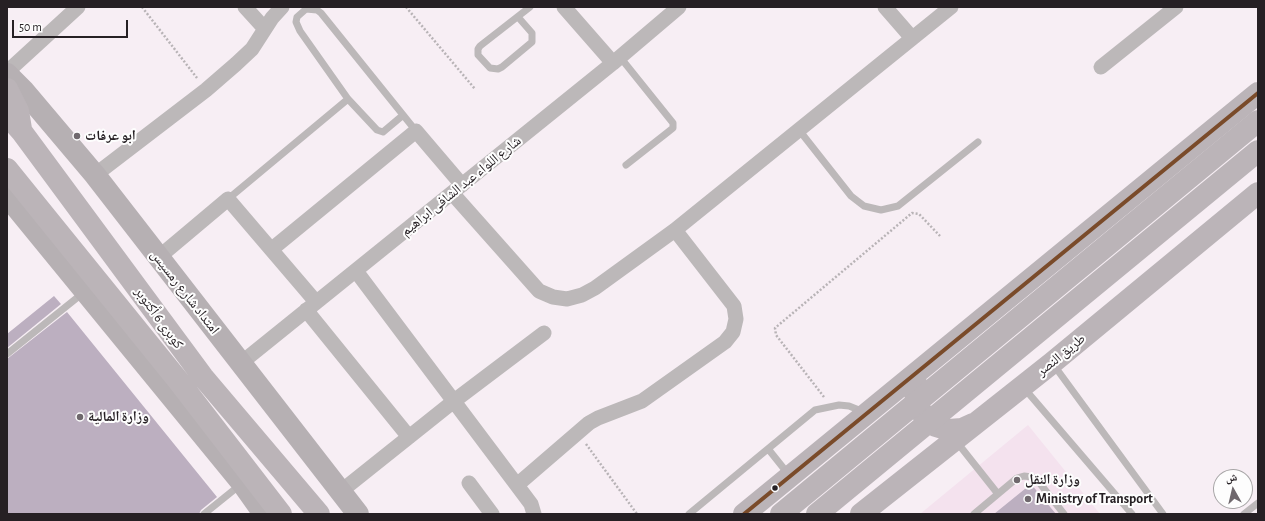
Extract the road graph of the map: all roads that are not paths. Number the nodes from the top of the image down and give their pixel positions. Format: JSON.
{"nodes":[{"id":1,"x":78,"y":7,"type":"edge"},
{"id":2,"x":246,"y":7,"type":"edge"},
{"id":3,"x":282,"y":7,"type":"edge"},
{"id":4,"x":530,"y":7,"type":"edge"},
{"id":5,"x":564,"y":7,"type":"edge"},
{"id":6,"x":679,"y":7,"type":"edge"},
{"id":7,"x":885,"y":7,"type":"edge"},
{"id":8,"x":951,"y":7,"type":"edge"},
{"id":9,"x":1176,"y":7,"type":"edge"},
{"id":10,"x":518,"y":17,"type":"junction"},
{"id":11,"x":265,"y":29,"type":"junction"},
{"id":12,"x":912,"y":38,"type":"junction"},
{"id":13,"x":617,"y":60,"type":"junction"},
{"id":14,"x":1101,"y":67,"type":"dead end"},
{"id":15,"x":7,"y":73,"type":"edge"},
{"id":16,"x":7,"y":89,"type":"edge"},
{"id":17,"x":1258,"y":93,"type":"edge"},
{"id":18,"x":348,"y":99,"type":"junction"},
{"id":19,"x":7,"y":115,"type":"edge"},
{"id":20,"x":402,"y":116,"type":"junction"},
{"id":21,"x":1258,"y":121,"type":"edge"},
{"id":22,"x":799,"y":130,"type":"junction"},
{"id":23,"x":416,"y":131,"type":"junction"},
{"id":24,"x":22,"y":132,"type":"junction"},
{"id":25,"x":978,"y":142,"type":"dead end"},
{"id":26,"x":1258,"y":151,"type":"edge"},
{"id":27,"x":626,"y":165,"type":"dead end"},
{"id":28,"x":7,"y":169,"type":"edge"},
{"id":29,"x":95,"y":175,"type":"junction"},
{"id":30,"x":457,"y":189,"type":"junction"},
{"id":31,"x":1258,"y":193,"type":"edge"},
{"id":32,"x":7,"y":196,"type":"edge"},
{"id":33,"x":228,"y":199,"type":"junction"},
{"id":34,"x":674,"y":230,"type":"junction"},
{"id":35,"x":272,"y":249,"type":"junction"},
{"id":36,"x":159,"y":257,"type":"junction"},
{"id":37,"x":356,"y":271,"type":"junction"},
{"id":38,"x":86,"y":291,"type":"junction"},
{"id":39,"x":311,"y":306,"type":"junction"},
{"id":40,"x":544,"y":334,"type":"dead end"},
{"id":41,"x":7,"y":354,"type":"edge"},
{"id":42,"x":241,"y":363,"type":"junction"},
{"id":43,"x":1052,"y":363,"type":"junction"},
{"id":44,"x":923,"y":368,"type":"junction"},
{"id":45,"x":1022,"y":385,"type":"junction"},
{"id":46,"x":454,"y":401,"type":"junction"},
{"id":47,"x":867,"y":414,"type":"junction"},
{"id":48,"x":975,"y":424,"type":"junction"},
{"id":49,"x":409,"y":437,"type":"junction"},
{"id":50,"x":955,"y":439,"type":"junction"},
{"id":51,"x":768,"y":450,"type":"junction"},
{"id":52,"x":790,"y":476,"type":"junction"},
{"id":53,"x":242,"y":483,"type":"junction"},
{"id":54,"x":469,"y":483,"type":"dead end"},
{"id":55,"x":518,"y":485,"type":"junction"},
{"id":56,"x":340,"y":492,"type":"junction"},
{"id":57,"x":998,"y":494,"type":"junction"},
{"id":58,"x":1258,"y":503,"type":"edge"},
{"id":59,"x":258,"y":512,"type":"edge"},
{"id":60,"x":868,"y":512,"type":"edge"},
{"id":61,"x":746,"y":513,"type":"edge"},
{"id":62,"x":204,"y":514,"type":"edge"},
{"id":63,"x":281,"y":514,"type":"edge"},
{"id":64,"x":319,"y":514,"type":"edge"},
{"id":65,"x":358,"y":514,"type":"edge"},
{"id":66,"x":492,"y":514,"type":"edge"},
{"id":67,"x":534,"y":514,"type":"edge"},
{"id":68,"x":688,"y":514,"type":"edge"},
{"id":69,"x":775,"y":514,"type":"edge"},
{"id":70,"x":781,"y":514,"type":"edge"},
{"id":71,"x":818,"y":514,"type":"edge"},
{"id":72,"x":974,"y":514,"type":"edge"},
{"id":73,"x":1064,"y":514,"type":"edge"},
{"id":74,"x":1132,"y":514,"type":"edge"},
{"id":75,"x":1163,"y":514,"type":"edge"},
{"id":76,"x":1244,"y":514,"type":"edge"}],
"edges":[{"from":1,"to":15,"type":"street"},
{"from":2,"to":11,"type":"street"},
{"from":3,"to":11,"type":"street"},
{"from":4,"to":10,"type":"lane"},
{"from":5,"to":13,"type":"street"},
{"from":6,"to":13,"type":"street","name":"شارع اللواء عبد الشافى ابراهيم"},
{"from":7,"to":12,"type":"street"},
{"from":8,"to":12,"type":"street"},
{"from":9,"to":14,"type":"street"},
{"from":10,"to":10,"type":"lane"},
{"from":11,"to":29,"type":"street"},
{"from":12,"to":22,"type":"street"},
{"from":13,"to":27,"type":"lane"},
{"from":13,"to":30,"type":"street","name":"شارع اللواء عبد الشافى ابراهيم"},
{"from":15,"to":29,"type":"main road","name":"امتداد شارع رمسيس"},
{"from":16,"to":24,"type":"highway"},
{"from":17,"to":44,"type":"highway"},
{"from":18,"to":20,"type":"lane"},
{"from":18,"to":20,"type":"lane"},
{"from":18,"to":33,"type":"lane"},
{"from":19,"to":24,"type":"highway","name":"كوبرى 6 أكتوبر"},
{"from":20,"to":23,"type":"lane"},
{"from":21,"to":70,"type":"highway","bridge":true},
{"from":22,"to":25,"type":"lane"},
{"from":22,"to":34,"type":"street"},
{"from":23,"to":30,"type":"street"},
{"from":23,"to":35,"type":"street"},
{"from":24,"to":64,"type":"highway","name":"كوبرى 6 أكتوبر"},
{"from":26,"to":71,"type":"highway","bridge":true},
{"from":28,"to":63,"type":"highway","name":"كوبرى 6 أكتوبر"},
{"from":29,"to":36,"type":"main road","name":"امتداد شارع رمسيس"},
{"from":30,"to":34,"type":"street"},
{"from":30,"to":37,"type":"street","name":"شارع اللواء عبد الشافى ابراهيم"},
{"from":31,"to":43,"type":"highway","name":"طريق النصر"},
{"from":32,"to":38,"type":"main road"},
{"from":33,"to":35,"type":"street"},
{"from":33,"to":36,"type":"street"},
{"from":34,"to":55,"type":"street"},
{"from":35,"to":39,"type":"street"},
{"from":36,"to":42,"type":"main road","name":"امتداد شارع رمسيس"},
{"from":37,"to":39,"type":"street","name":"شارع اللواء عبد الشافى ابراهيم"},
{"from":37,"to":46,"type":"street"},
{"from":38,"to":41,"type":"lane"},
{"from":38,"to":53,"type":"main road"},
{"from":39,"to":42,"type":"street","name":"شارع اللواء عبد الشافى ابراهيم"},
{"from":39,"to":49,"type":"street"},
{"from":40,"to":46,"type":"street"},
{"from":42,"to":56,"type":"main road","name":"امتداد شارع رمسيس"},
{"from":43,"to":45,"type":"highway","name":"طريق النصر"},
{"from":43,"to":75,"type":"lane"},
{"from":44,"to":47,"type":"highway"},
{"from":44,"to":48,"type":"highway"},
{"from":45,"to":48,"type":"highway","name":"طريق النصر"},
{"from":45,"to":74,"type":"lane"},
{"from":46,"to":49,"type":"street"},
{"from":46,"to":55,"type":"street"},
{"from":47,"to":51,"type":"lane"},
{"from":47,"to":52,"type":"highway"},
{"from":48,"to":50,"type":"highway","name":"طريق النصر"},
{"from":49,"to":56,"type":"street"},
{"from":50,"to":57,"type":"lane"},
{"from":50,"to":60,"type":"highway","name":"طريق النصر"},
{"from":51,"to":52,"type":"lane"},
{"from":51,"to":68,"type":"lane"},
{"from":52,"to":61,"type":"highway"},
{"from":53,"to":59,"type":"main road"},
{"from":53,"to":62,"type":"lane"},
{"from":54,"to":66,"type":"street"},
{"from":55,"to":67,"type":"street"},
{"from":56,"to":65,"type":"main road","name":"امتداد شارع رمسيس"},
{"from":57,"to":72,"type":"lane"},
{"from":57,"to":73,"type":"lane"},
{"from":58,"to":76,"type":"lane"},
{"from":61,"to":69,"type":"highway"}]}
